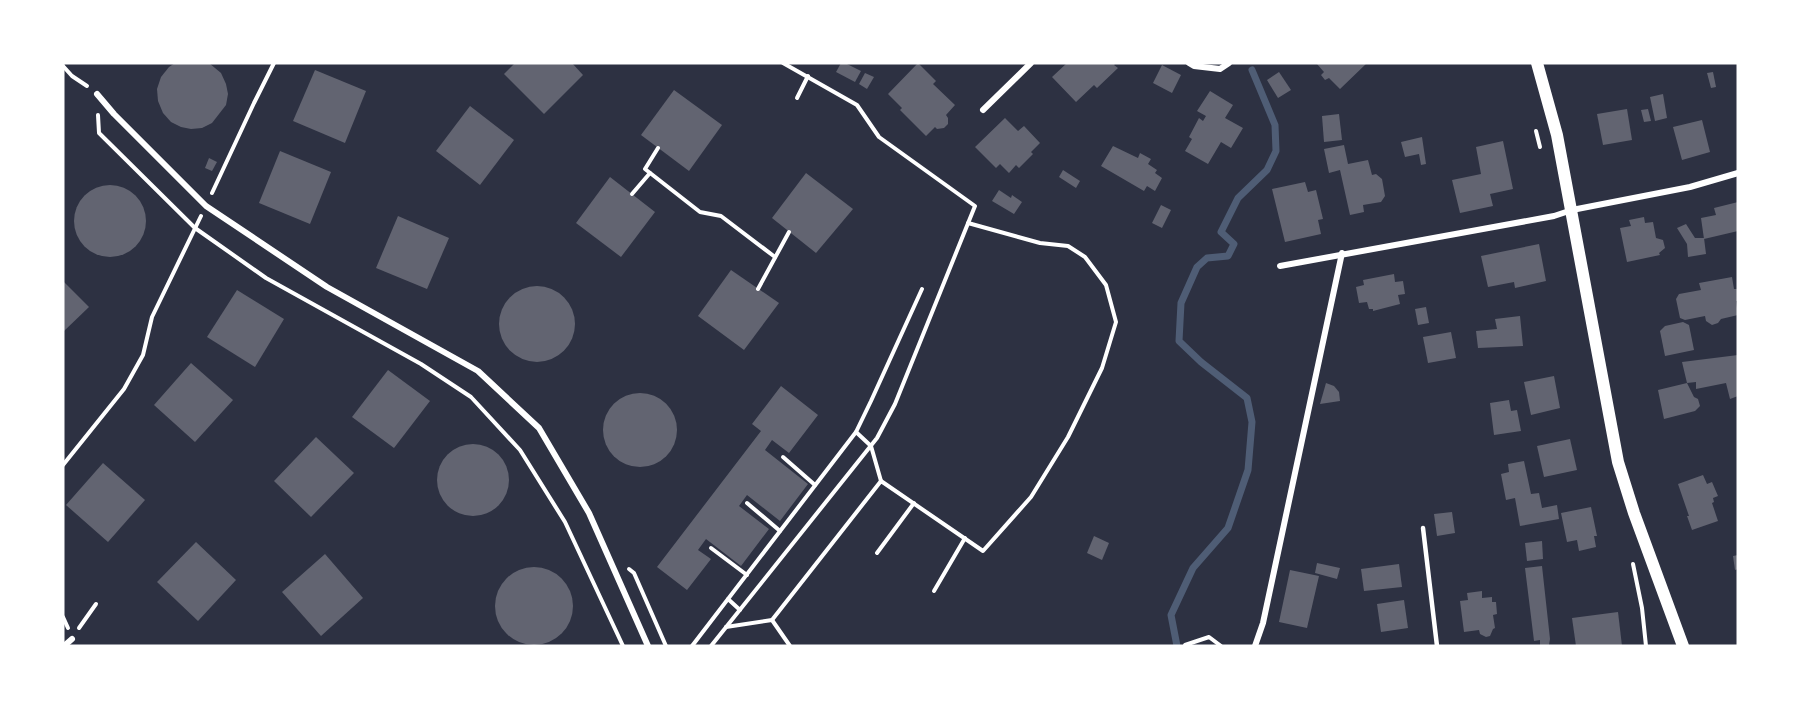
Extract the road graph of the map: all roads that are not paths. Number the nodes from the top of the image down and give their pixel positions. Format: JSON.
{"nodes":[{"id":1,"x":1031,"y":63,"type":"edge"},
{"id":2,"x":1189,"y":63,"type":"edge"},
{"id":3,"x":1229,"y":63,"type":"edge"},
{"id":4,"x":1537,"y":63,"type":"edge"},
{"id":5,"x":97,"y":94,"type":"road end"},
{"id":6,"x":983,"y":110,"type":"dead end"},
{"id":7,"x":1738,"y":173,"type":"edge"},
{"id":8,"x":1572,"y":210,"type":"junction"},
{"id":9,"x":1342,"y":253,"type":"junction"},
{"id":10,"x":1280,"y":266,"type":"dead end"},
{"id":11,"x":1423,"y":528,"type":"dead end"},
{"id":12,"x":72,"y":639,"type":"road end"},
{"id":13,"x":64,"y":646,"type":"edge"},
{"id":14,"x":648,"y":646,"type":"edge"},
{"id":15,"x":1255,"y":646,"type":"edge"},
{"id":16,"x":1437,"y":646,"type":"edge"},
{"id":17,"x":1683,"y":646,"type":"edge"}],
"edges":[{"from":1,"to":6,"type":"street"},
{"from":2,"to":3,"type":"street"},
{"from":4,"to":8,"type":"main road"},
{"from":5,"to":14,"type":"street"},
{"from":7,"to":8,"type":"street"},
{"from":8,"to":9,"type":"street"},
{"from":8,"to":17,"type":"main road"},
{"from":9,"to":10,"type":"street"},
{"from":9,"to":15,"type":"street"},
{"from":11,"to":16,"type":"lane"},
{"from":12,"to":13,"type":"street"}]}
